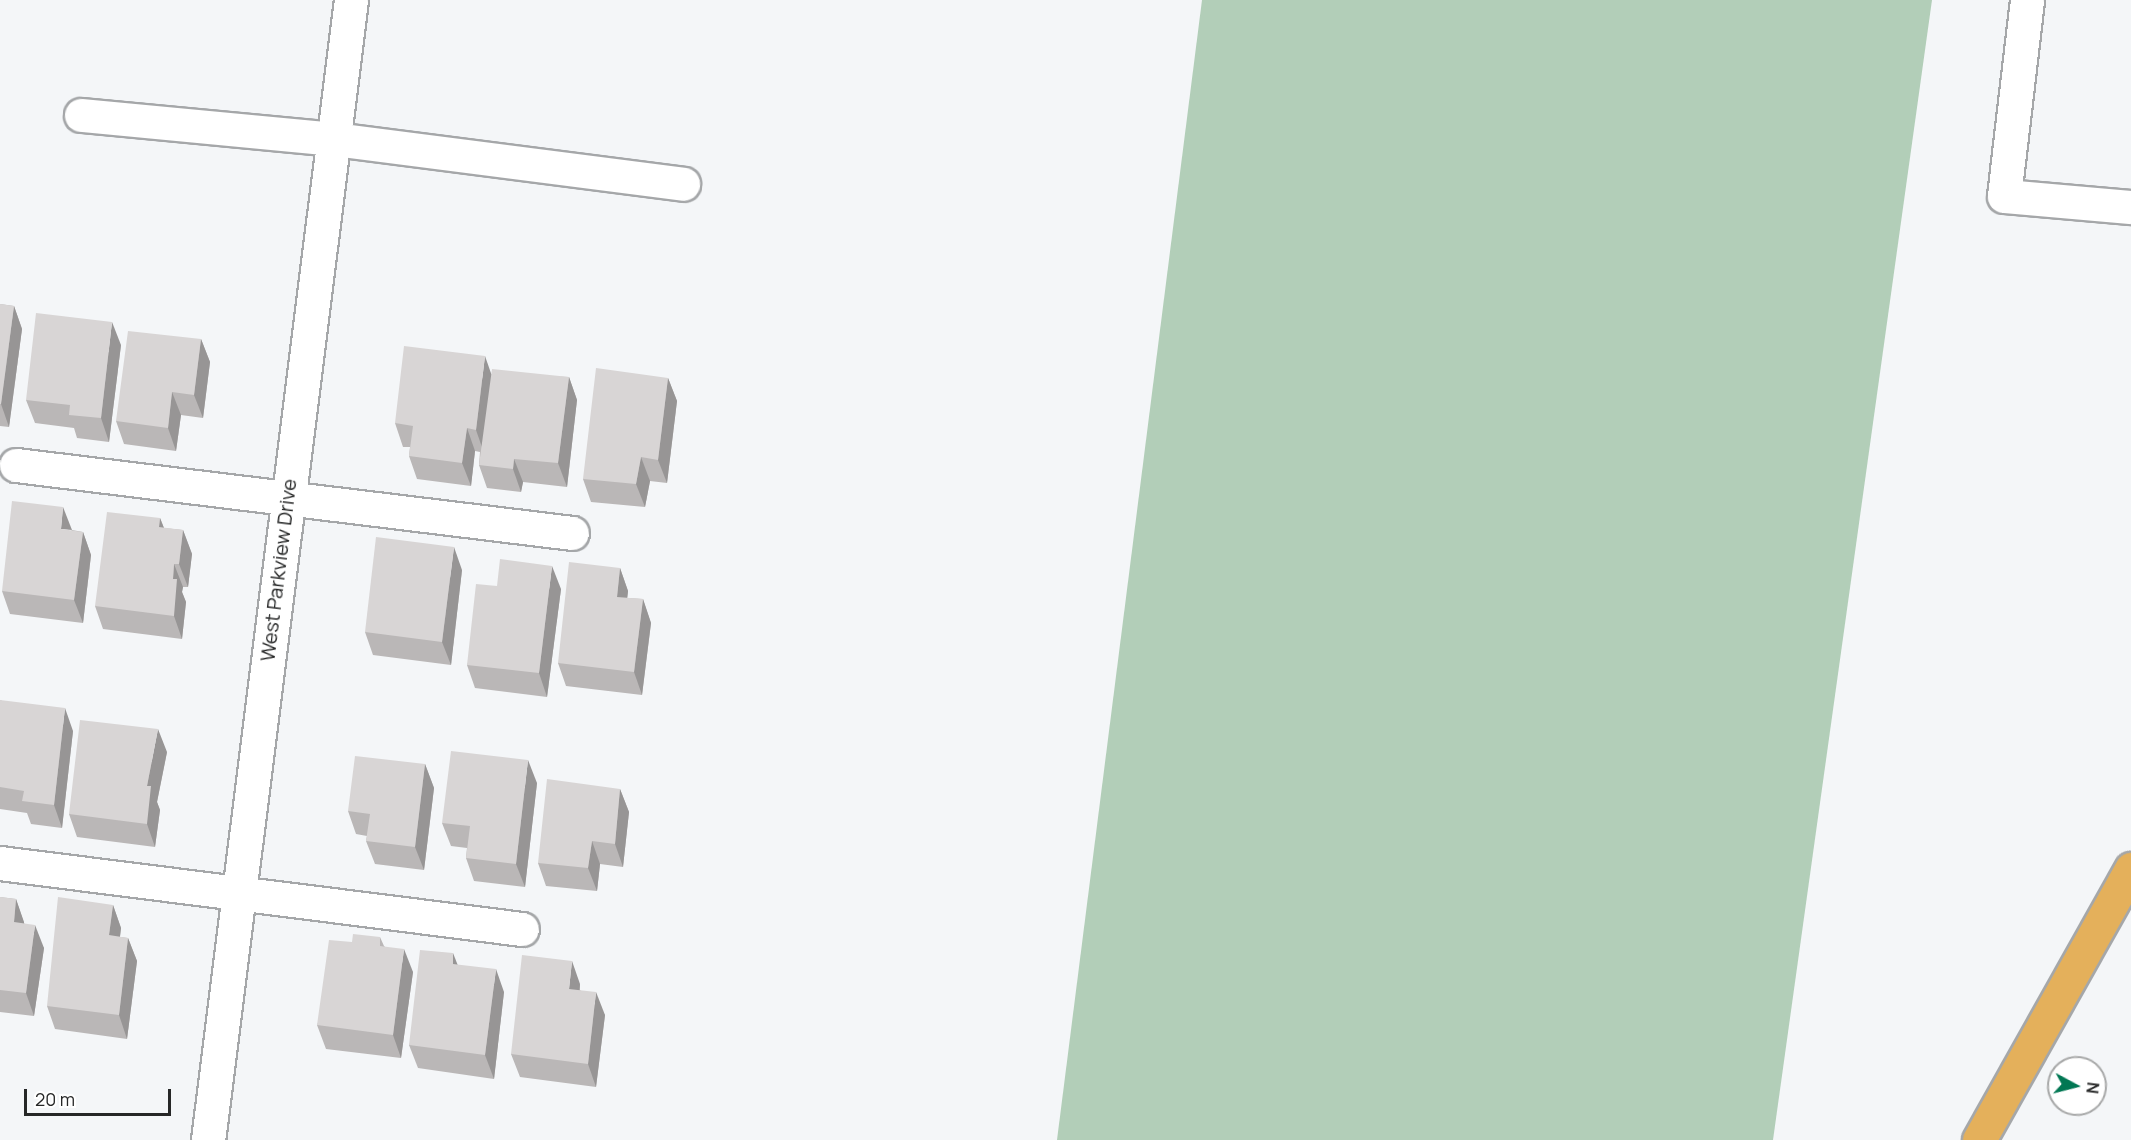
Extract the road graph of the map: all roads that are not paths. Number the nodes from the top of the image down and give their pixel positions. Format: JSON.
{"nodes":[{"id":1,"x":351,"y":0,"type":"edge"},
{"id":2,"x":2027,"y":0,"type":"edge"},
{"id":3,"x":81,"y":115,"type":"dead end"},
{"id":4,"x":334,"y":139,"type":"junction"},
{"id":5,"x":683,"y":184,"type":"dead end"},
{"id":6,"x":2131,"y":207,"type":"edge"},
{"id":7,"x":16,"y":465,"type":"dead end"},
{"id":8,"x":287,"y":500,"type":"junction"},
{"id":9,"x":572,"y":534,"type":"dead end"},
{"id":10,"x":0,"y":863,"type":"edge"},
{"id":11,"x":2131,"y":869,"type":"edge"},
{"id":12,"x":238,"y":894,"type":"junction"},
{"id":13,"x":522,"y":929,"type":"dead end"},
{"id":14,"x":208,"y":1140,"type":"edge"},
{"id":15,"x":1979,"y":1140,"type":"edge"}],
"edges":[{"from":1,"to":4,"type":"street","name":"West Parkview Drive"},
{"from":2,"to":6,"type":"street"},
{"from":3,"to":4,"type":"street"},
{"from":4,"to":5,"type":"street"},
{"from":4,"to":8,"type":"street","name":"West Parkview Drive"},
{"from":7,"to":8,"type":"street"},
{"from":8,"to":9,"type":"street"},
{"from":8,"to":12,"type":"street","name":"West Parkview Drive"},
{"from":10,"to":12,"type":"street"},
{"from":11,"to":15,"type":"highway"},
{"from":12,"to":13,"type":"street"},
{"from":12,"to":14,"type":"street","name":"West Parkview Drive"}]}
